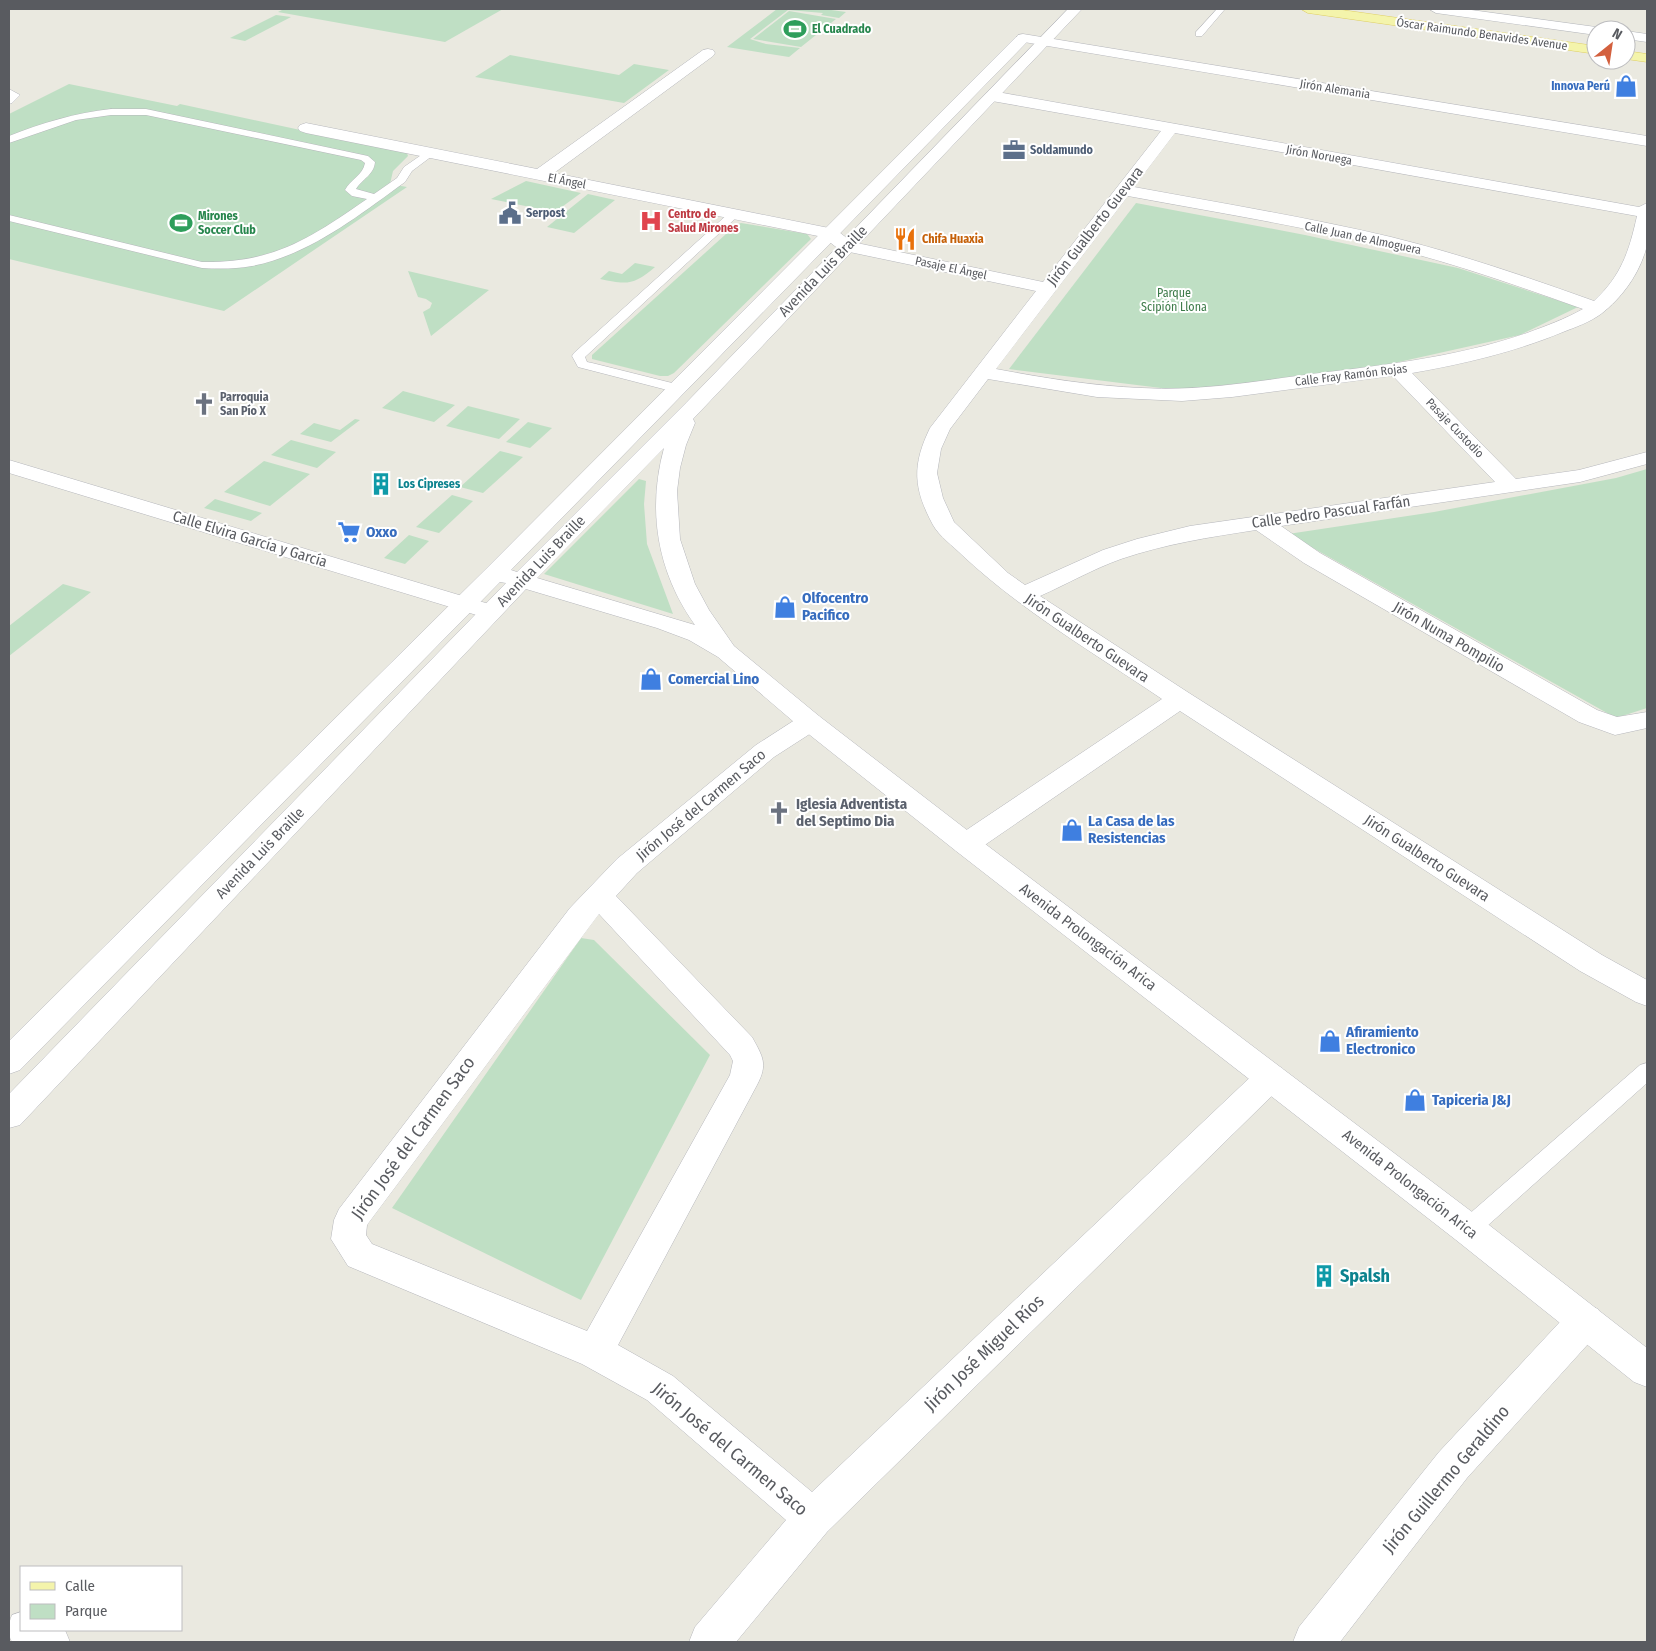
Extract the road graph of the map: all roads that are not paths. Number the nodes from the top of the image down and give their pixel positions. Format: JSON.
{"nodes":[{"id":1,"x":1075,"y":9,"type":"edge"},
{"id":2,"x":1221,"y":9,"type":"edge"},
{"id":3,"x":1308,"y":9,"type":"edge"},
{"id":4,"x":1379,"y":9,"type":"edge"},
{"id":5,"x":1436,"y":9,"type":"edge"},
{"id":6,"x":1034,"y":26,"type":"dead end"},
{"id":7,"x":1586,"y":30,"type":"edge"},
{"id":8,"x":1199,"y":34,"type":"dead end"},
{"id":9,"x":1022,"y":38,"type":"junction"},
{"id":10,"x":1586,"y":38,"type":"edge"},
{"id":11,"x":1044,"y":41,"type":"junction"},
{"id":12,"x":1586,"y":49,"type":"edge"},
{"id":13,"x":708,"y":53,"type":"dead end"},
{"id":14,"x":9,"y":92,"type":"edge"},
{"id":15,"x":992,"y":96,"type":"junction"},
{"id":16,"x":9,"y":101,"type":"edge"},
{"id":17,"x":306,"y":128,"type":"dead end"},
{"id":18,"x":1171,"y":128,"type":"junction"},
{"id":19,"x":9,"y":140,"type":"edge"},
{"id":20,"x":1647,"y":141,"type":"edge"},
{"id":21,"x":431,"y":153,"type":"junction"},
{"id":22,"x":540,"y":175,"type":"junction"},
{"id":23,"x":1124,"y":190,"type":"junction"},
{"id":24,"x":376,"y":198,"type":"junction"},
{"id":25,"x":1647,"y":211,"type":"edge"},
{"id":26,"x":734,"y":214,"type":"junction"},
{"id":27,"x":9,"y":218,"type":"edge"},
{"id":28,"x":829,"y":233,"type":"junction"},
{"id":29,"x":846,"y":246,"type":"junction"},
{"id":30,"x":1047,"y":288,"type":"junction"},
{"id":31,"x":1597,"y":308,"type":"junction"},
{"id":32,"x":1398,"y":370,"type":"junction"},
{"id":33,"x":983,"y":372,"type":"junction"},
{"id":34,"x":675,"y":388,"type":"junction"},
{"id":35,"x":693,"y":407,"type":"junction"},
{"id":36,"x":1647,"y":458,"type":"edge"},
{"id":37,"x":9,"y":466,"type":"edge"},
{"id":38,"x":1512,"y":487,"type":"junction"},
{"id":39,"x":1259,"y":522,"type":"junction"},
{"id":40,"x":495,"y":573,"type":"junction"},
{"id":41,"x":521,"y":580,"type":"junction"},
{"id":42,"x":1023,"y":595,"type":"junction"},
{"id":43,"x":463,"y":604,"type":"junction"},
{"id":44,"x":491,"y":612,"type":"junction"},
{"id":45,"x":727,"y":652,"type":"junction"},
{"id":46,"x":1180,"y":699,"type":"junction"},
{"id":47,"x":1647,"y":720,"type":"edge"},
{"id":48,"x":810,"y":722,"type":"junction"},
{"id":49,"x":966,"y":844,"type":"junction"},
{"id":50,"x":598,"y":896,"type":"junction"},
{"id":51,"x":1647,"y":994,"type":"edge"},
{"id":52,"x":9,"y":1061,"type":"edge"},
{"id":53,"x":1647,"y":1071,"type":"edge"},
{"id":54,"x":1271,"y":1077,"type":"junction"},
{"id":55,"x":9,"y":1115,"type":"edge"},
{"id":56,"x":1468,"y":1229,"type":"junction"},
{"id":57,"x":1585,"y":1321,"type":"junction"},
{"id":58,"x":595,"y":1352,"type":"junction"},
{"id":59,"x":1647,"y":1370,"type":"edge"},
{"id":60,"x":813,"y":1518,"type":"junction"},
{"id":61,"x":9,"y":1619,"type":"edge"},
{"id":62,"x":20,"y":1625,"type":"edge"},
{"id":63,"x":29,"y":1631,"type":"edge"},
{"id":64,"x":49,"y":1642,"type":"edge"},
{"id":65,"x":710,"y":1642,"type":"edge"},
{"id":66,"x":1314,"y":1642,"type":"edge"}],
"edges":[{"from":1,"to":11,"type":"street","name":"Avenida Luis Braille"},
{"from":2,"to":8,"type":"lane"},
{"from":3,"to":12,"type":"main road","name":"Óscar Raimundo Benavides Avenue"},
{"from":4,"to":10,"type":"main road","name":"Óscar Raimundo Benavides Avenue"},
{"from":5,"to":7,"type":"street","name":"Óscar Raimundo Benavides Avenue"},
{"from":6,"to":9,"type":"street","name":"Avenida Luis Braille"},
{"from":9,"to":11,"type":"street","name":"Jirón Alemania"},
{"from":9,"to":28,"type":"street","name":"Avenida Luis Braille"},
{"from":11,"to":15,"type":"street","name":"Avenida Luis Braille"},
{"from":11,"to":20,"type":"street","name":"Jirón Alemania"},
{"from":13,"to":22,"type":"street"},
{"from":14,"to":16,"type":"lane"},
{"from":15,"to":18,"type":"street","name":"Jirón Noruega"},
{"from":15,"to":29,"type":"street","name":"Avenida Luis Braille"},
{"from":17,"to":21,"type":"street","name":"El Ángel"},
{"from":18,"to":23,"type":"street","name":"Jirón Gualberto Guevara"},
{"from":18,"to":25,"type":"street","name":"Jirón Noruega"},
{"from":19,"to":24,"type":"lane"},
{"from":21,"to":22,"type":"street","name":"El Ángel"},
{"from":21,"to":24,"type":"lane"},
{"from":22,"to":26,"type":"street","name":"El Ángel"},
{"from":23,"to":30,"type":"street","name":"Jirón Gualberto Guevara"},
{"from":23,"to":31,"type":"street","name":"Calle Juan de Almoguera"},
{"from":24,"to":27,"type":"lane"},
{"from":25,"to":31,"type":"street","name":"Calle Fray Ramón Rojas"},
{"from":26,"to":28,"type":"street","name":"El Ángel"},
{"from":26,"to":34,"type":"lane"},
{"from":28,"to":29,"type":"street","name":"Pasaje El Ángel"},
{"from":28,"to":34,"type":"street","name":"Avenida Luis Braille"},
{"from":29,"to":30,"type":"street","name":"Pasaje El Ángel"},
{"from":29,"to":35,"type":"street","name":"Avenida Luis Braille"},
{"from":30,"to":33,"type":"street","name":"Jirón Gualberto Guevara"},
{"from":31,"to":32,"type":"street","name":"Calle Fray Ramón Rojas"},
{"from":32,"to":33,"type":"street","name":"Calle Fray Ramón Rojas"},
{"from":32,"to":38,"type":"street","name":"Pasaje Custodio"},
{"from":33,"to":42,"type":"street","name":"Jirón Gualberto Guevara"},
{"from":34,"to":40,"type":"street","name":"Avenida Luis Braille"},
{"from":35,"to":41,"type":"street","name":"Avenida Luis Braille"},
{"from":35,"to":45,"type":"street"},
{"from":36,"to":38,"type":"street","name":"Calle Pedro Pascual Farfán"},
{"from":37,"to":43,"type":"street","name":"Calle Elvira García y García"},
{"from":38,"to":39,"type":"street","name":"Calle Pedro Pascual Farfán"},
{"from":39,"to":42,"type":"street","name":"Calle Pedro Pascual Farfán"},
{"from":39,"to":47,"type":"street","name":"Jirón Numa Pompilio"},
{"from":40,"to":41,"type":"street","name":"Avenida Prolongación Arica"},
{"from":40,"to":43,"type":"street","name":"Avenida Luis Braille"},
{"from":41,"to":44,"type":"street","name":"Avenida Luis Braille"},
{"from":41,"to":45,"type":"street","name":"Avenida Prolongación Arica"},
{"from":42,"to":46,"type":"street","name":"Jirón Gualberto Guevara"},
{"from":43,"to":44,"type":"street","name":"Calle Elvira García y García"},
{"from":43,"to":52,"type":"street","name":"Avenida Luis Braille"},
{"from":44,"to":55,"type":"street","name":"Avenida Luis Braille"},
{"from":45,"to":48,"type":"street","name":"Avenida Prolongación Arica"},
{"from":46,"to":49,"type":"street"},
{"from":46,"to":51,"type":"street","name":"Jirón Gualberto Guevara"},
{"from":48,"to":49,"type":"street","name":"Avenida Prolongación Arica"},
{"from":48,"to":50,"type":"street","name":"Jirón José del Carmen Saco"},
{"from":49,"to":54,"type":"street","name":"Avenida Prolongación Arica"},
{"from":50,"to":58,"type":"street"},
{"from":50,"to":58,"type":"street","name":"Jirón José del Carmen Saco"},
{"from":53,"to":56,"type":"lane"},
{"from":54,"to":56,"type":"street","name":"Avenida Prolongación Arica"},
{"from":54,"to":60,"type":"street","name":"Jirón José Miguel Ríos"},
{"from":56,"to":57,"type":"street","name":"Avenida Prolongación Arica"},
{"from":57,"to":59,"type":"street","name":"Avenida Prolongación Arica"},
{"from":57,"to":66,"type":"street","name":"Jirón Guillermo Geraldino"},
{"from":58,"to":60,"type":"street","name":"Jirón José del Carmen Saco"},
{"from":60,"to":65,"type":"street","name":"Jirón José Miguel Ríos"},
{"from":61,"to":62,"type":"street"},
{"from":63,"to":64,"type":"street"}]}
